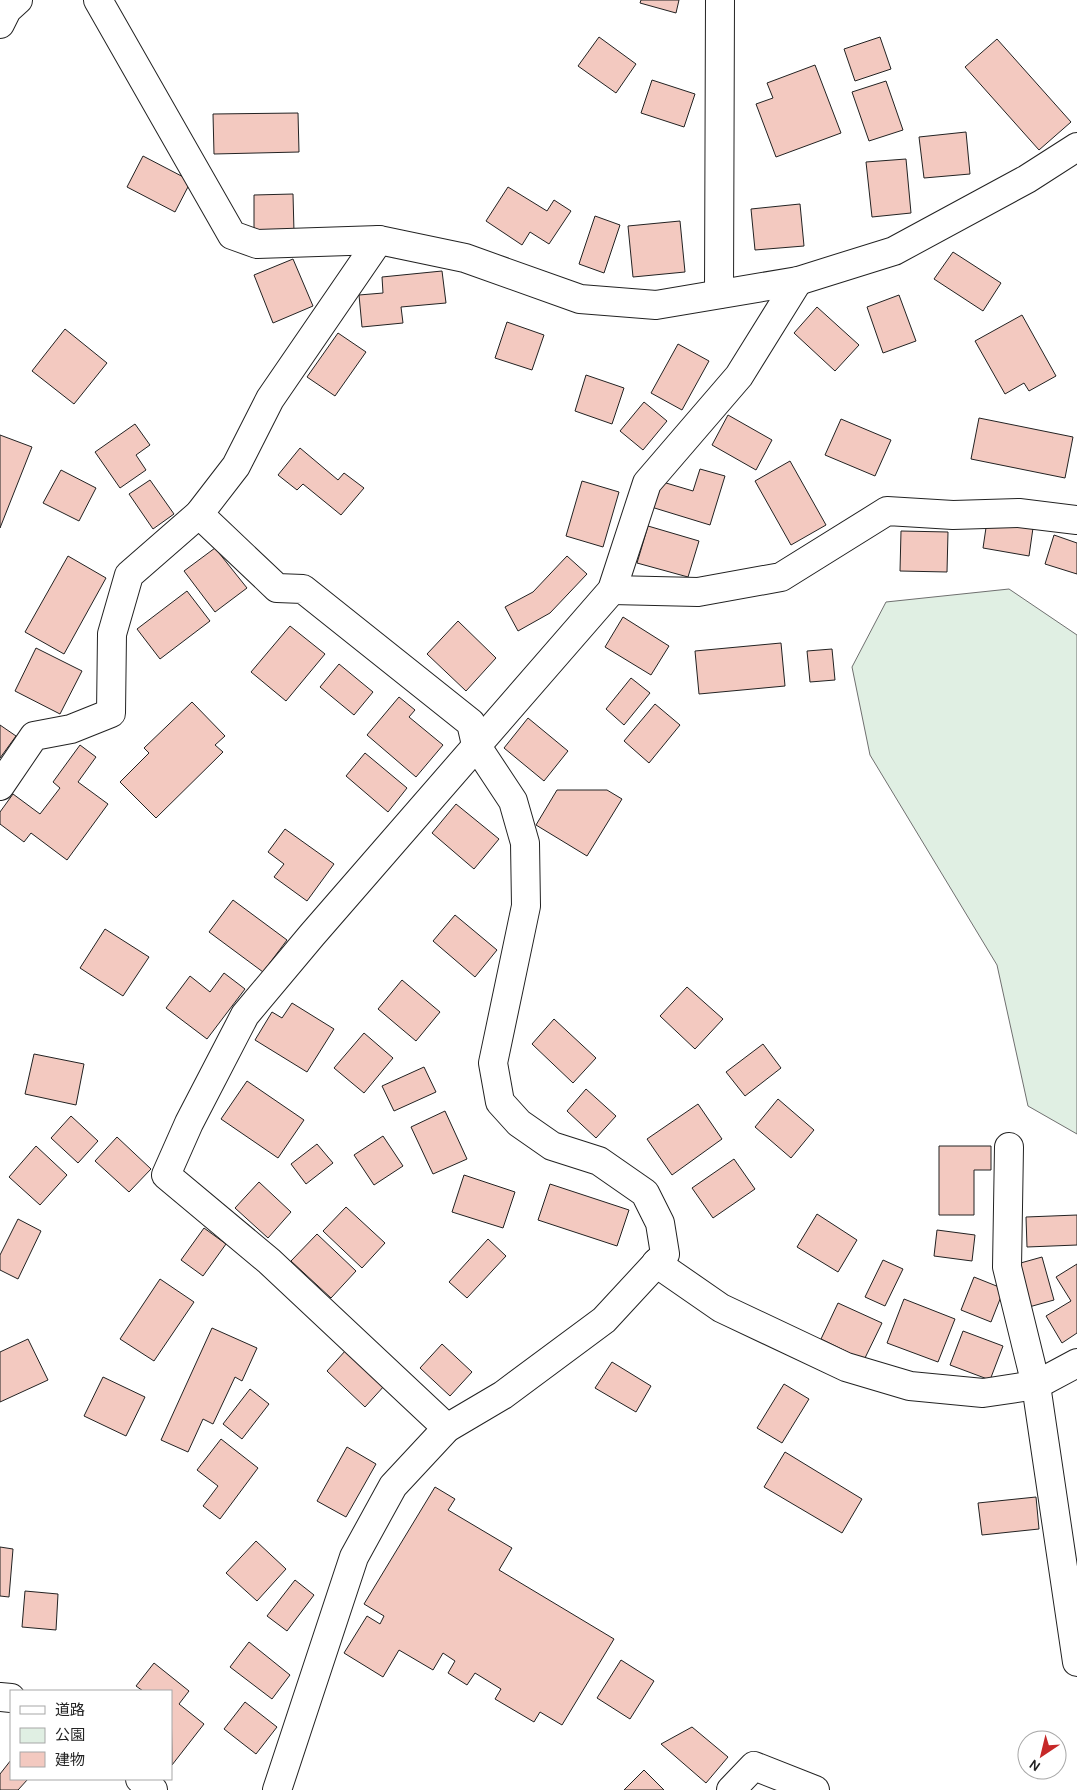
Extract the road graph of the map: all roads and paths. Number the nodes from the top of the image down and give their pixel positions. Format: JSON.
{"nodes":[{"id":1,"x":18,"y":0,"type":"edge"},
{"id":2,"x":98,"y":0,"type":"edge"},
{"id":3,"x":720,"y":0,"type":"edge"},
{"id":4,"x":0,"y":24,"type":"edge"},
{"id":5,"x":1077,"y":147,"type":"edge"},
{"id":6,"x":379,"y":240,"type":"junction"},
{"id":7,"x":798,"y":281,"type":"junction"},
{"id":8,"x":719,"y":294,"type":"junction"},
{"id":9,"x":199,"y":514,"type":"junction"},
{"id":10,"x":1077,"y":520,"type":"edge"},
{"id":11,"x":612,"y":590,"type":"junction"},
{"id":12,"x":476,"y":745,"type":"junction"},
{"id":13,"x":0,"y":786,"type":"edge"},
{"id":14,"x":1009,"y":1147,"type":"dead end"},
{"id":15,"x":656,"y":1263,"type":"junction"},
{"id":16,"x":1077,"y":1363,"type":"edge"},
{"id":17,"x":1036,"y":1385,"type":"junction"},
{"id":18,"x":447,"y":1428,"type":"junction"},
{"id":19,"x":1077,"y":1662,"type":"edge"},
{"id":20,"x":141,"y":1780,"type":"edge"},
{"id":21,"x":153,"y":1790,"type":"edge"},
{"id":22,"x":277,"y":1790,"type":"edge"},
{"id":23,"x":731,"y":1790,"type":"edge"},
{"id":24,"x":815,"y":1790,"type":"edge"}],
"edges":[{"from":1,"to":4,"type":"street"},
{"from":2,"to":6,"type":"street"},
{"from":3,"to":8,"type":"street"},
{"from":5,"to":7,"type":"street"},
{"from":6,"to":8,"type":"street"},
{"from":6,"to":9,"type":"street"},
{"from":7,"to":8,"type":"street"},
{"from":7,"to":11,"type":"street"},
{"from":9,"to":12,"type":"street"},
{"from":9,"to":13,"type":"street"},
{"from":10,"to":11,"type":"street"},
{"from":11,"to":12,"type":"street"},
{"from":12,"to":15,"type":"street"},
{"from":12,"to":18,"type":"street"},
{"from":14,"to":17,"type":"street"},
{"from":15,"to":17,"type":"street"},
{"from":15,"to":18,"type":"street"},
{"from":16,"to":17,"type":"street"},
{"from":17,"to":19,"type":"street"},
{"from":18,"to":22,"type":"street"},
{"from":20,"to":21,"type":"street"},
{"from":23,"to":24,"type":"street"}]}
